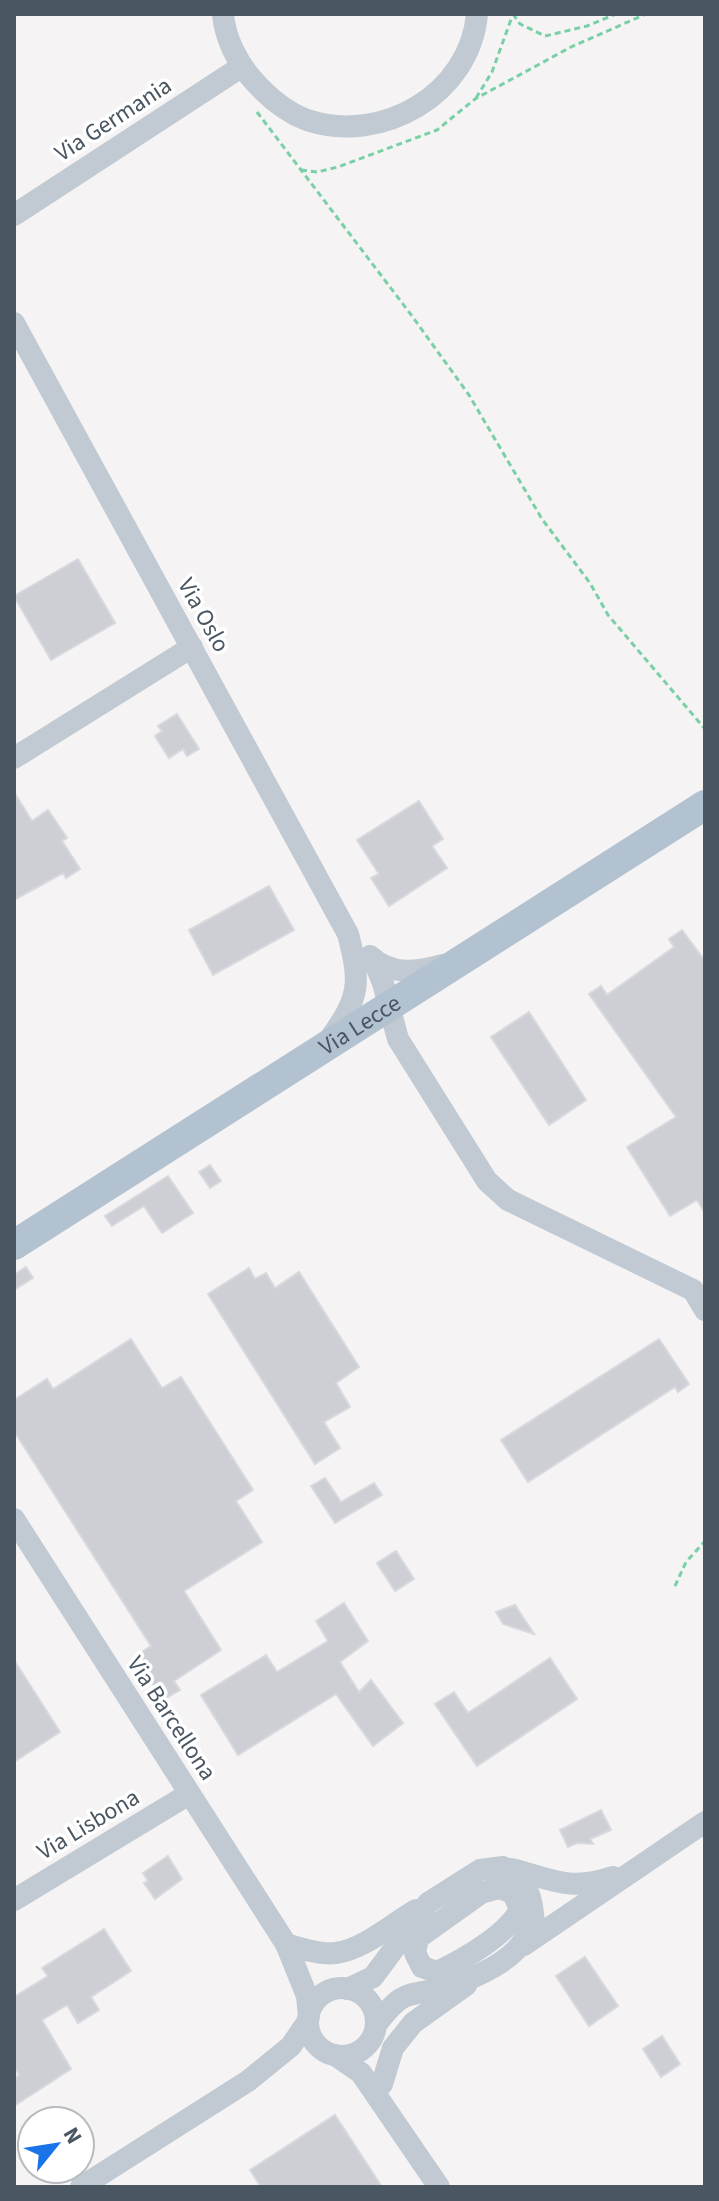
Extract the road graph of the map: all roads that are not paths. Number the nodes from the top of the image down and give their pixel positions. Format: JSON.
{"nodes":[{"id":1,"x":223,"y":14,"type":"edge"},
{"id":2,"x":477,"y":14,"type":"edge"},
{"id":3,"x":241,"y":67,"type":"junction"},
{"id":4,"x":14,"y":215,"type":"edge"},
{"id":5,"x":14,"y":323,"type":"edge"},
{"id":6,"x":192,"y":647,"type":"junction"},
{"id":7,"x":14,"y":758,"type":"edge"},
{"id":8,"x":705,"y":805,"type":"edge"},
{"id":9,"x":466,"y":958,"type":"junction"},
{"id":10,"x":365,"y":964,"type":"junction"},
{"id":11,"x":388,"y":1006,"type":"junction"},
{"id":12,"x":324,"y":1048,"type":"junction"},
{"id":13,"x":14,"y":1245,"type":"edge"},
{"id":14,"x":705,"y":1310,"type":"edge"},
{"id":15,"x":14,"y":1519,"type":"edge"},
{"id":16,"x":189,"y":1794,"type":"junction"},
{"id":17,"x":705,"y":1822,"type":"edge"},
{"id":18,"x":503,"y":1867,"type":"junction"},
{"id":19,"x":633,"y":1871,"type":"junction"},
{"id":20,"x":14,"y":1900,"type":"edge"},
{"id":21,"x":441,"y":1903,"type":"junction"},
{"id":22,"x":286,"y":1944,"type":"junction"},
{"id":23,"x":478,"y":1947,"type":"junction"},
{"id":24,"x":516,"y":1950,"type":"junction"},
{"id":25,"x":484,"y":1971,"type":"junction"},
{"id":26,"x":343,"y":1988,"type":"junction"},
{"id":27,"x":308,"y":2018,"type":"junction"},
{"id":28,"x":374,"y":2032,"type":"junction"},
{"id":29,"x":331,"y":2054,"type":"junction"},
{"id":30,"x":248,"y":2081,"type":"junction"},
{"id":31,"x":382,"y":2084,"type":"junction"},
{"id":32,"x":388,"y":2110,"type":"junction"},
{"id":33,"x":81,"y":2187,"type":"edge"},
{"id":34,"x":439,"y":2187,"type":"edge"}],
"edges":[{"from":1,"to":3,"type":"street"},
{"from":2,"to":3,"type":"street"},
{"from":3,"to":4,"type":"street","name":"Via Germania"},
{"from":5,"to":6,"type":"street","name":"Via Oslo"},
{"from":6,"to":7,"type":"street"},
{"from":6,"to":10,"type":"street","name":"Via Oslo"},
{"from":8,"to":9,"type":"main road","name":"Via Lecce"},
{"from":9,"to":10,"type":"street"},
{"from":9,"to":11,"type":"main road","name":"Via Lecce"},
{"from":10,"to":11,"type":"street","name":"Via Oslo"},
{"from":10,"to":12,"type":"street"},
{"from":11,"to":12,"type":"main road","name":"Via Lecce"},
{"from":11,"to":14,"type":"street"},
{"from":12,"to":13,"type":"main road","name":"Via Lecce"},
{"from":15,"to":16,"type":"street","name":"Via Barcellona"},
{"from":16,"to":20,"type":"street","name":"Via Lisbona"},
{"from":16,"to":22,"type":"street","name":"Via Barcellona"},
{"from":17,"to":19,"type":"street"},
{"from":18,"to":19,"type":"street"},
{"from":18,"to":21,"type":"street"},
{"from":18,"to":24,"type":"street"},
{"from":19,"to":24,"type":"street"},
{"from":21,"to":22,"type":"street"},
{"from":21,"to":23,"type":"street"},
{"from":21,"to":23,"type":"street"},
{"from":21,"to":26,"type":"street"},
{"from":22,"to":26,"type":"street","name":"Via Barcellona"},
{"from":22,"to":27,"type":"street","name":"Via Barcellona"},
{"from":23,"to":25,"type":"street"},
{"from":24,"to":25,"type":"street"},
{"from":25,"to":28,"type":"street"},
{"from":25,"to":31,"type":"street"},
{"from":26,"to":27,"type":"street"},
{"from":26,"to":28,"type":"street"},
{"from":27,"to":29,"type":"street"},
{"from":27,"to":30,"type":"street"},
{"from":28,"to":29,"type":"street"},
{"from":28,"to":31,"type":"street"},
{"from":29,"to":30,"type":"street"},
{"from":29,"to":32,"type":"street"},
{"from":30,"to":33,"type":"street"},
{"from":31,"to":32,"type":"street"},
{"from":32,"to":34,"type":"street"}]}
